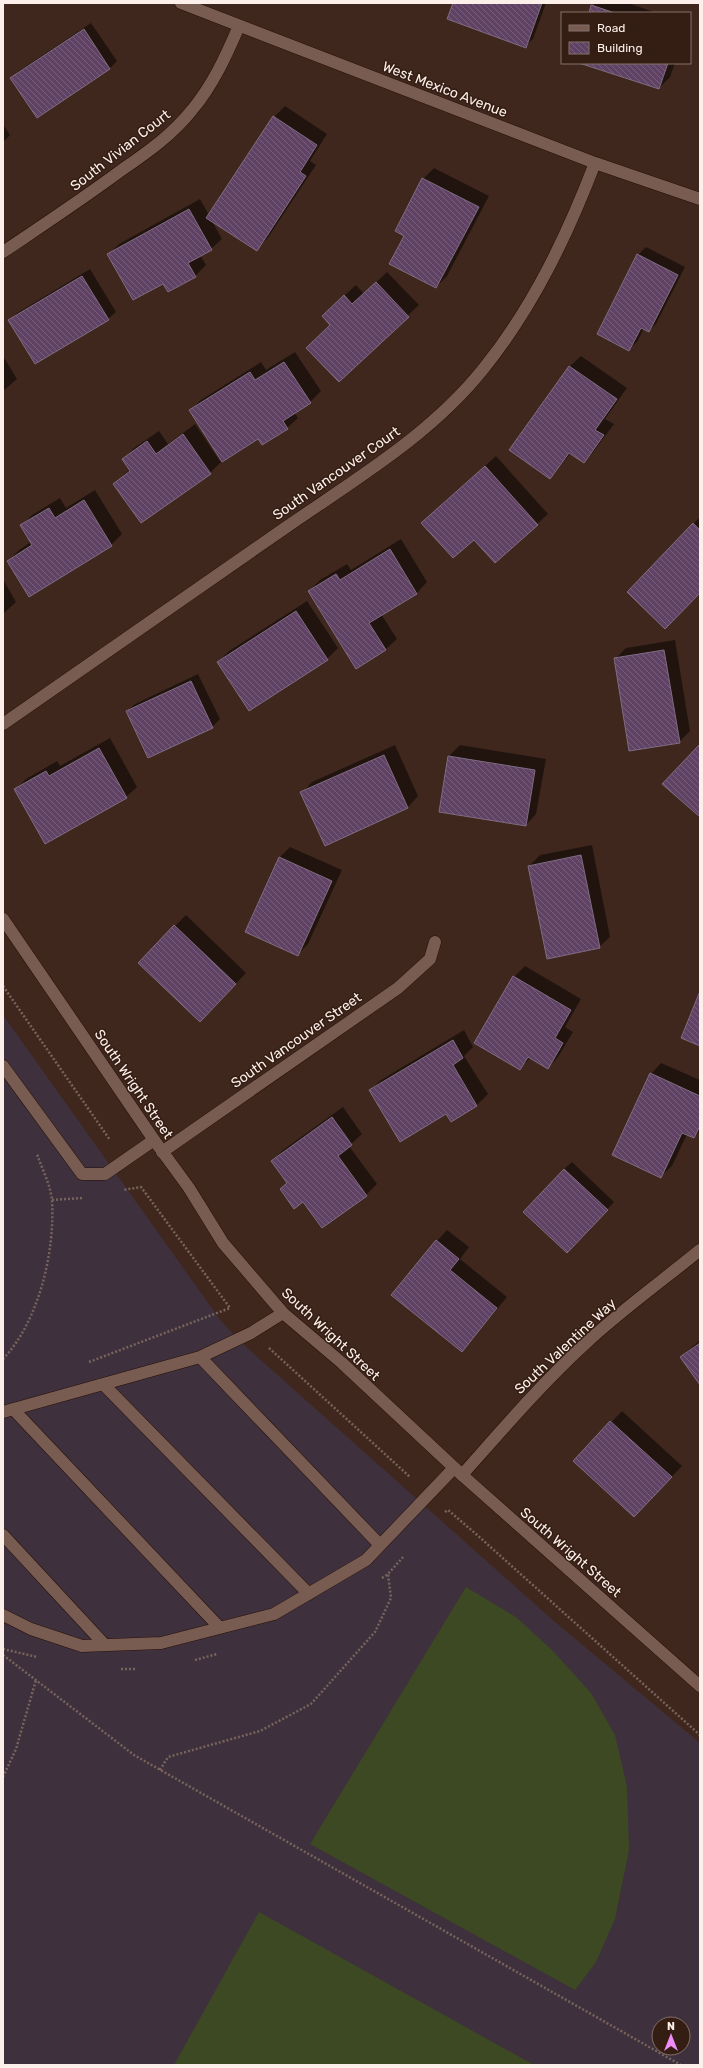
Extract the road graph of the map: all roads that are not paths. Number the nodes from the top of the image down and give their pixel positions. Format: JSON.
{"nodes":[{"id":1,"x":181,"y":3,"type":"edge"},
{"id":2,"x":239,"y":26,"type":"junction"},
{"id":3,"x":595,"y":163,"type":"junction"},
{"id":4,"x":700,"y":199,"type":"edge"},
{"id":5,"x":3,"y":252,"type":"edge"},
{"id":6,"x":3,"y":724,"type":"edge"},
{"id":7,"x":3,"y":919,"type":"edge"},
{"id":8,"x":435,"y":942,"type":"dead end"},
{"id":9,"x":3,"y":1066,"type":"edge"},
{"id":10,"x":154,"y":1140,"type":"junction"},
{"id":11,"x":162,"y":1152,"type":"junction"},
{"id":12,"x":700,"y":1250,"type":"edge"},
{"id":13,"x":283,"y":1313,"type":"junction"},
{"id":14,"x":200,"y":1357,"type":"junction"},
{"id":15,"x":103,"y":1384,"type":"junction"},
{"id":16,"x":8,"y":1411,"type":"edge"},
{"id":17,"x":458,"y":1472,"type":"junction"},
{"id":18,"x":3,"y":1535,"type":"edge"},
{"id":19,"x":380,"y":1545,"type":"junction"},
{"id":20,"x":309,"y":1594,"type":"junction"},
{"id":21,"x":3,"y":1615,"type":"edge"},
{"id":22,"x":220,"y":1628,"type":"junction"},
{"id":23,"x":104,"y":1644,"type":"junction"},
{"id":24,"x":700,"y":1686,"type":"edge"}],
"edges":[{"from":1,"to":2,"type":"street","name":"West Mexico Avenue"},
{"from":2,"to":3,"type":"street","name":"West Mexico Avenue"},
{"from":2,"to":5,"type":"street","name":"South Vivian Court"},
{"from":3,"to":4,"type":"street","name":"West Mexico Avenue"},
{"from":3,"to":6,"type":"street","name":"South Vancouver Court"},
{"from":7,"to":10,"type":"street","name":"South Wright Street"},
{"from":8,"to":11,"type":"street","name":"South Vancouver Street"},
{"from":9,"to":10,"type":"street"},
{"from":10,"to":11,"type":"street","name":"South Wright Street"},
{"from":11,"to":13,"type":"street","name":"South Wright Street"},
{"from":12,"to":17,"type":"street","name":"South Valentine Way"},
{"from":13,"to":14,"type":"street"},
{"from":13,"to":17,"type":"street","name":"South Wright Street"},
{"from":14,"to":15,"type":"street"},
{"from":14,"to":19,"type":"street"},
{"from":15,"to":16,"type":"street"},
{"from":15,"to":20,"type":"street"},
{"from":16,"to":22,"type":"street"},
{"from":17,"to":19,"type":"street","name":"South Valentine Way"},
{"from":17,"to":24,"type":"street","name":"South Wright Street"},
{"from":18,"to":23,"type":"street"},
{"from":19,"to":20,"type":"street","name":"South Valentine Way"},
{"from":20,"to":22,"type":"street","name":"South Valentine Way"},
{"from":21,"to":23,"type":"street","name":"South Valentine Way"},
{"from":22,"to":23,"type":"street","name":"South Valentine Way"}]}
